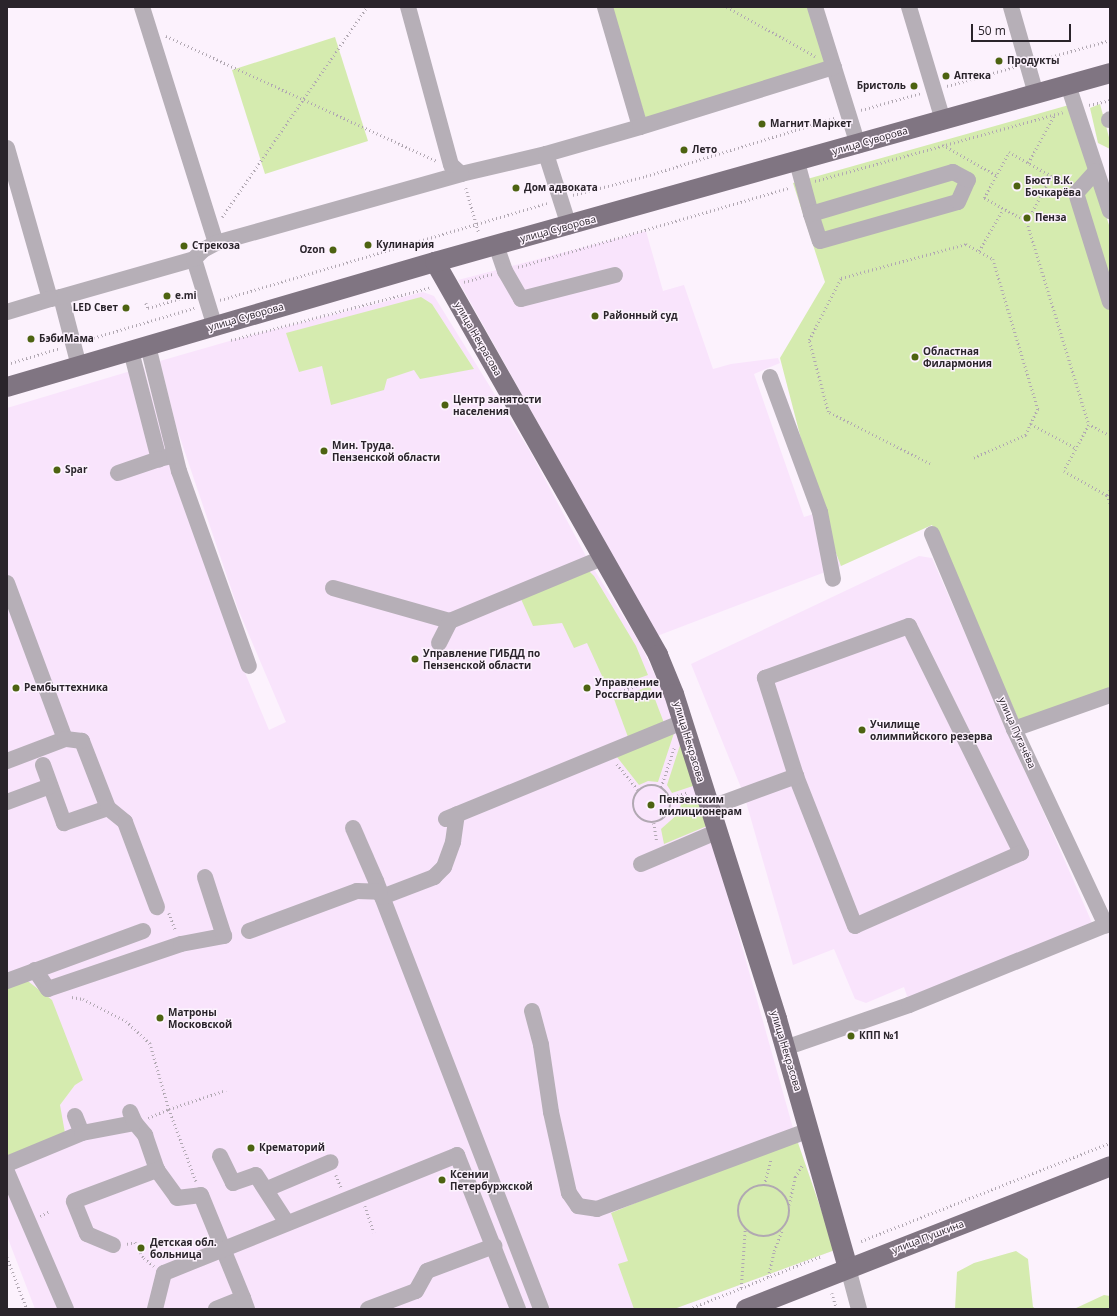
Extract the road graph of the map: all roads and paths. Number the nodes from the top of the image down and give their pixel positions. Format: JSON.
{"nodes":[{"id":1,"x":142,"y":7,"type":"edge"},
{"id":2,"x":367,"y":7,"type":"edge"},
{"id":3,"x":408,"y":7,"type":"edge"},
{"id":4,"x":605,"y":7,"type":"edge"},
{"id":5,"x":727,"y":7,"type":"edge"},
{"id":6,"x":815,"y":7,"type":"edge"},
{"id":7,"x":909,"y":7,"type":"edge"},
{"id":8,"x":1011,"y":7,"type":"edge"},
{"id":9,"x":148,"y":28,"type":"junction"},
{"id":10,"x":834,"y":67,"type":"junction"},
{"id":11,"x":1110,"y":72,"type":"edge"},
{"id":12,"x":1068,"y":85,"type":"junction"},
{"id":13,"x":1036,"y":94,"type":"junction"},
{"id":14,"x":305,"y":99,"type":"junction"},
{"id":15,"x":1110,"y":100,"type":"edge"},
{"id":16,"x":1075,"y":109,"type":"junction"},
{"id":17,"x":1055,"y":114,"type":"junction"},
{"id":18,"x":943,"y":120,"type":"junction"},
{"id":19,"x":640,"y":127,"type":"junction"},
{"id":20,"x":858,"y":145,"type":"junction"},
{"id":21,"x":943,"y":146,"type":"junction"},
{"id":22,"x":7,"y":148,"type":"edge"},
{"id":23,"x":546,"y":154,"type":"junction"},
{"id":24,"x":797,"y":162,"type":"junction"},
{"id":25,"x":1028,"y":163,"type":"junction"},
{"id":26,"x":1096,"y":171,"type":"junction"},
{"id":27,"x":461,"y":174,"type":"junction"},
{"id":28,"x":996,"y":176,"type":"junction"},
{"id":29,"x":804,"y":184,"type":"junction"},
{"id":30,"x":1004,"y":209,"type":"junction"},
{"id":31,"x":1110,"y":211,"type":"edge"},
{"id":32,"x":811,"y":214,"type":"junction"},
{"id":33,"x":1027,"y":222,"type":"junction"},
{"id":34,"x":569,"y":226,"type":"junction"},
{"id":35,"x":214,"y":237,"type":"junction"},
{"id":36,"x":490,"y":247,"type":"junction"},
{"id":37,"x":979,"y":251,"type":"junction"},
{"id":38,"x":194,"y":259,"type":"junction"},
{"id":39,"x":435,"y":262,"type":"junction"},
{"id":40,"x":505,"y":271,"type":"junction"},
{"id":41,"x":615,"y":275,"type":"dead end"},
{"id":42,"x":457,"y":283,"type":"dead end"},
{"id":43,"x":434,"y":287,"type":"dead end"},
{"id":44,"x":203,"y":291,"type":"junction"},
{"id":45,"x":55,"y":298,"type":"junction"},
{"id":46,"x":1110,"y":302,"type":"edge"},
{"id":47,"x":146,"y":303,"type":"dead end"},
{"id":48,"x":7,"y":312,"type":"edge"},
{"id":49,"x":215,"y":326,"type":"junction"},
{"id":50,"x":228,"y":341,"type":"dead end"},
{"id":51,"x":140,"y":349,"type":"junction"},
{"id":52,"x":79,"y":366,"type":"junction"},
{"id":53,"x":770,"y":377,"type":"dead end"},
{"id":54,"x":7,"y":387,"type":"edge"},
{"id":55,"x":1031,"y":424,"type":"junction"},
{"id":56,"x":1089,"y":425,"type":"junction"},
{"id":57,"x":1110,"y":436,"type":"edge"},
{"id":58,"x":1076,"y":449,"type":"junction"},
{"id":59,"x":175,"y":455,"type":"junction"},
{"id":60,"x":974,"y":458,"type":"dead end"},
{"id":61,"x":159,"y":459,"type":"junction"},
{"id":62,"x":930,"y":464,"type":"dead end"},
{"id":63,"x":118,"y":473,"type":"dead end"},
{"id":64,"x":1110,"y":490,"type":"edge"},
{"id":65,"x":1108,"y":495,"type":"junction"},
{"id":66,"x":1110,"y":504,"type":"edge"},
{"id":67,"x":932,"y":534,"type":"dead end"},
{"id":68,"x":602,"y":558,"type":"junction"},
{"id":69,"x":833,"y":579,"type":"dead end"},
{"id":70,"x":7,"y":582,"type":"edge"},
{"id":71,"x":333,"y":588,"type":"dead end"},
{"id":72,"x":450,"y":621,"type":"junction"},
{"id":73,"x":439,"y":643,"type":"dead end"},
{"id":74,"x":249,"y":666,"type":"dead end"},
{"id":75,"x":666,"y":674,"type":"junction"},
{"id":76,"x":1110,"y":695,"type":"edge"},
{"id":77,"x":609,"y":696,"type":"dead end"},
{"id":78,"x":683,"y":722,"type":"junction"},
{"id":79,"x":1014,"y":730,"type":"junction"},
{"id":80,"x":65,"y":739,"type":"junction"},
{"id":81,"x":608,"y":753,"type":"junction"},
{"id":82,"x":7,"y":761,"type":"edge"},
{"id":83,"x":43,"y":765,"type":"dead end"},
{"id":84,"x":796,"y":776,"type":"junction"},
{"id":85,"x":50,"y":786,"type":"junction"},
{"id":86,"x":661,"y":787,"type":"junction"},
{"id":87,"x":702,"y":787,"type":"junction"},
{"id":88,"x":638,"y":790,"type":"junction"},
{"id":89,"x":670,"y":798,"type":"junction"},
{"id":90,"x":7,"y":802,"type":"edge"},
{"id":91,"x":108,"y":808,"type":"junction"},
{"id":92,"x":708,"y":808,"type":"junction"},
{"id":93,"x":654,"y":823,"type":"junction"},
{"id":94,"x":353,"y":828,"type":"dead end"},
{"id":95,"x":716,"y":832,"type":"junction"},
{"id":96,"x":659,"y":856,"type":"junction"},
{"id":97,"x":641,"y":864,"type":"dead end"},
{"id":98,"x":205,"y":878,"type":"dead end"},
{"id":99,"x":381,"y":894,"type":"junction"},
{"id":100,"x":157,"y":907,"type":"joint"},
{"id":101,"x":1108,"y":925,"type":"edge"},
{"id":102,"x":249,"y":930,"type":"dead end"},
{"id":103,"x":143,"y":931,"type":"dead end"},
{"id":104,"x":181,"y":944,"type":"junction"},
{"id":105,"x":35,"y":970,"type":"junction"},
{"id":106,"x":7,"y":981,"type":"edge"},
{"id":107,"x":48,"y":989,"type":"junction"},
{"id":108,"x":532,"y":1011,"type":"dead end"},
{"id":109,"x":785,"y":1048,"type":"junction"},
{"id":110,"x":226,"y":1090,"type":"dead end"},
{"id":111,"x":169,"y":1109,"type":"junction"},
{"id":112,"x":75,"y":1116,"type":"dead end"},
{"id":113,"x":132,"y":1118,"type":"junction"},
{"id":114,"x":809,"y":1130,"type":"junction"},
{"id":115,"x":82,"y":1134,"type":"junction"},
{"id":116,"x":776,"y":1141,"type":"junction"},
{"id":117,"x":1110,"y":1143,"type":"edge"},
{"id":118,"x":220,"y":1156,"type":"dead end"},
{"id":119,"x":330,"y":1162,"type":"dead end"},
{"id":120,"x":7,"y":1164,"type":"edge"},
{"id":121,"x":803,"y":1164,"type":"dead end"},
{"id":122,"x":1110,"y":1166,"type":"edge"},
{"id":123,"x":157,"y":1170,"type":"junction"},
{"id":124,"x":7,"y":1172,"type":"edge"},
{"id":125,"x":764,"y":1185,"type":"junction"},
{"id":126,"x":267,"y":1189,"type":"junction"},
{"id":127,"x":201,"y":1195,"type":"junction"},
{"id":128,"x":789,"y":1205,"type":"junction"},
{"id":129,"x":371,"y":1221,"type":"dead end"},
{"id":130,"x":287,"y":1224,"type":"junction"},
{"id":131,"x":745,"y":1229,"type":"junction"},
{"id":132,"x":783,"y":1229,"type":"junction"},
{"id":133,"x":374,"y":1232,"type":"dead end"},
{"id":134,"x":861,"y":1241,"type":"dead end"},
{"id":135,"x":113,"y":1244,"type":"joint"},
{"id":136,"x":494,"y":1246,"type":"junction"},
{"id":137,"x":224,"y":1248,"type":"junction"},
{"id":138,"x":821,"y":1256,"type":"dead end"},
{"id":139,"x":7,"y":1257,"type":"edge"},
{"id":140,"x":848,"y":1268,"type":"junction"},
{"id":141,"x":164,"y":1273,"type":"junction"},
{"id":142,"x":768,"y":1277,"type":"junction"},
{"id":143,"x":741,"y":1288,"type":"junction"},
{"id":144,"x":831,"y":1290,"type":"dead end"},
{"id":145,"x":245,"y":1303,"type":"edge"},
{"id":146,"x":27,"y":1309,"type":"edge"},
{"id":147,"x":66,"y":1309,"type":"edge"},
{"id":148,"x":155,"y":1309,"type":"edge"},
{"id":149,"x":216,"y":1309,"type":"edge"},
{"id":150,"x":368,"y":1309,"type":"edge"},
{"id":151,"x":518,"y":1309,"type":"edge"},
{"id":152,"x":541,"y":1309,"type":"edge"},
{"id":153,"x":689,"y":1309,"type":"edge"},
{"id":154,"x":746,"y":1309,"type":"edge"},
{"id":155,"x":837,"y":1309,"type":"edge"},
{"id":156,"x":859,"y":1309,"type":"edge"}],
"edges":[{"from":1,"to":9,"type":"street"},
{"from":2,"to":14,"type":"path"},
{"from":3,"to":27,"type":"street"},
{"from":4,"to":19,"type":"street"},
{"from":5,"to":10,"type":"path"},
{"from":6,"to":10,"type":"street"},
{"from":7,"to":18,"type":"street"},
{"from":8,"to":13,"type":"street"},
{"from":9,"to":14,"type":"path"},
{"from":9,"to":35,"type":"street"},
{"from":10,"to":19,"type":"street"},
{"from":10,"to":20,"type":"street"},
{"from":11,"to":12,"type":"main road","name":"улица Суворова"},
{"from":12,"to":13,"type":"main road","name":"улица Суворова"},
{"from":12,"to":16,"type":"street"},
{"from":13,"to":18,"type":"main road","name":"улица Суворова"},
{"from":14,"to":27,"type":"path"},
{"from":14,"to":35,"type":"path"},
{"from":15,"to":16,"type":"path"},
{"from":16,"to":17,"type":"path"},
{"from":16,"to":26,"type":"street"},
{"from":17,"to":21,"type":"path"},
{"from":17,"to":25,"type":"path"},
{"from":18,"to":20,"type":"main road","name":"улица Суворова"},
{"from":19,"to":23,"type":"street"},
{"from":20,"to":24,"type":"main road","name":"улица Суворова"},
{"from":21,"to":28,"type":"path"},
{"from":21,"to":29,"type":"path"},
{"from":22,"to":45,"type":"street"},
{"from":23,"to":27,"type":"street"},
{"from":23,"to":34,"type":"street"},
{"from":24,"to":29,"type":"street"},
{"from":24,"to":34,"type":"main road","name":"улица Суворова"},
{"from":25,"to":28,"type":"path"},
{"from":25,"to":33,"type":"path"},
{"from":26,"to":31,"type":"street"},
{"from":26,"to":46,"type":"street"},
{"from":27,"to":35,"type":"street"},
{"from":27,"to":36,"type":"path"},
{"from":28,"to":30,"type":"path"},
{"from":29,"to":32,"type":"street"},
{"from":29,"to":40,"type":"path"},
{"from":30,"to":33,"type":"path"},
{"from":30,"to":37,"type":"path"},
{"from":32,"to":32,"type":"street"},
{"from":33,"to":56,"type":"path"},
{"from":34,"to":36,"type":"main road","name":"улица Суворова"},
{"from":35,"to":38,"type":"street"},
{"from":36,"to":39,"type":"main road","name":"улица Суворова"},
{"from":36,"to":40,"type":"street"},
{"from":37,"to":55,"type":"path"},
{"from":37,"to":62,"type":"path"},
{"from":38,"to":44,"type":"street"},
{"from":38,"to":45,"type":"street"},
{"from":39,"to":49,"type":"main road","name":"улица Суворова"},
{"from":39,"to":68,"type":"main road","name":"улица Некрасова"},
{"from":40,"to":41,"type":"street"},
{"from":40,"to":42,"type":"path"},
{"from":43,"to":50,"type":"path"},
{"from":44,"to":47,"type":"path"},
{"from":44,"to":49,"type":"street"},
{"from":45,"to":48,"type":"street"},
{"from":45,"to":52,"type":"street"},
{"from":49,"to":51,"type":"main road","name":"улица Суворова"},
{"from":51,"to":52,"type":"main road","name":"улица Суворова"},
{"from":51,"to":59,"type":"street"},
{"from":51,"to":61,"type":"street"},
{"from":52,"to":54,"type":"main road","name":"улица Суворова"},
{"from":53,"to":69,"type":"street"},
{"from":55,"to":58,"type":"path"},
{"from":55,"to":60,"type":"path"},
{"from":56,"to":57,"type":"path"},
{"from":56,"to":58,"type":"path"},
{"from":58,"to":65,"type":"path"},
{"from":59,"to":61,"type":"street"},
{"from":59,"to":74,"type":"street"},
{"from":61,"to":63,"type":"street"},
{"from":64,"to":65,"type":"path"},
{"from":65,"to":66,"type":"path"},
{"from":67,"to":79,"type":"street","name":"улица Пугачёва"},
{"from":68,"to":72,"type":"street"},
{"from":68,"to":75,"type":"main road","name":"улица Некрасова"},
{"from":70,"to":80,"type":"street"},
{"from":71,"to":72,"type":"street"},
{"from":72,"to":73,"type":"street"},
{"from":75,"to":77,"type":"path"},
{"from":75,"to":78,"type":"main road","name":"улица Некрасова"},
{"from":76,"to":79,"type":"street"},
{"from":78,"to":81,"type":"street"},
{"from":78,"to":86,"type":"path"},
{"from":78,"to":87,"type":"main road","name":"улица Некрасова"},
{"from":79,"to":101,"type":"street","name":"улица Пугачёва"},
{"from":80,"to":82,"type":"street"},
{"from":80,"to":91,"type":"street"},
{"from":81,"to":88,"type":"path"},
{"from":81,"to":99,"type":"street"},
{"from":83,"to":85,"type":"street"},
{"from":84,"to":84,"type":"street"},
{"from":84,"to":92,"type":"street"},
{"from":85,"to":90,"type":"street"},
{"from":85,"to":91,"type":"street"},
{"from":86,"to":88,"type":"path"},
{"from":86,"to":89,"type":"path"},
{"from":87,"to":89,"type":"path"},
{"from":87,"to":92,"type":"main road","name":"улица Некрасова"},
{"from":88,"to":93,"type":"path"},
{"from":89,"to":93,"type":"path"},
{"from":91,"to":100,"type":"street"},
{"from":92,"to":95,"type":"main road","name":"улица Некрасова"},
{"from":93,"to":96,"type":"path"},
{"from":94,"to":99,"type":"street"},
{"from":95,"to":96,"type":"street"},
{"from":95,"to":109,"type":"main road","name":"улица Некрасова"},
{"from":96,"to":97,"type":"street"},
{"from":98,"to":104,"type":"street"},
{"from":99,"to":102,"type":"street"},
{"from":99,"to":152,"type":"street"},
{"from":100,"to":104,"type":"path"},
{"from":101,"to":109,"type":"street"},
{"from":103,"to":105,"type":"street"},
{"from":104,"to":107,"type":"street"},
{"from":105,"to":106,"type":"street"},
{"from":105,"to":107,"type":"street"},
{"from":107,"to":111,"type":"path"},
{"from":108,"to":116,"type":"street"},
{"from":109,"to":114,"type":"main road","name":"улица Некрасова"},
{"from":110,"to":111,"type":"path"},
{"from":111,"to":113,"type":"path"},
{"from":111,"to":127,"type":"path"},
{"from":112,"to":115,"type":"street"},
{"from":113,"to":115,"type":"street"},
{"from":113,"to":123,"type":"street"},
{"from":114,"to":116,"type":"street"},
{"from":114,"to":140,"type":"main road","name":"улица Некрасова"},
{"from":115,"to":120,"type":"street"},
{"from":116,"to":125,"type":"path"},
{"from":117,"to":134,"type":"path"},
{"from":118,"to":126,"type":"street"},
{"from":119,"to":126,"type":"street"},
{"from":121,"to":128,"type":"path"},
{"from":122,"to":140,"type":"main road","name":"улица Пушкина"},
{"from":123,"to":127,"type":"street"},
{"from":123,"to":135,"type":"street"},
{"from":124,"to":147,"type":"street"},
{"from":125,"to":128,"type":"path"},
{"from":125,"to":131,"type":"path"},
{"from":126,"to":130,"type":"street"},
{"from":127,"to":137,"type":"street"},
{"from":128,"to":132,"type":"path"},
{"from":129,"to":133,"type":"path"},
{"from":130,"to":136,"type":"street"},
{"from":130,"to":137,"type":"street"},
{"from":131,"to":132,"type":"path"},
{"from":131,"to":143,"type":"path"},
{"from":132,"to":142,"type":"path"},
{"from":135,"to":141,"type":"path"},
{"from":136,"to":150,"type":"street"},
{"from":136,"to":151,"type":"street"},
{"from":137,"to":141,"type":"street"},
{"from":137,"to":145,"type":"street"},
{"from":138,"to":142,"type":"path"},
{"from":139,"to":146,"type":"path"},
{"from":140,"to":154,"type":"main road","name":"улица Пушкина"},
{"from":140,"to":156,"type":"street","name":"улица Некрасова"},
{"from":141,"to":148,"type":"street"},
{"from":142,"to":143,"type":"path"},
{"from":143,"to":153,"type":"path"},
{"from":144,"to":155,"type":"path"},
{"from":145,"to":149,"type":"street"}]}
